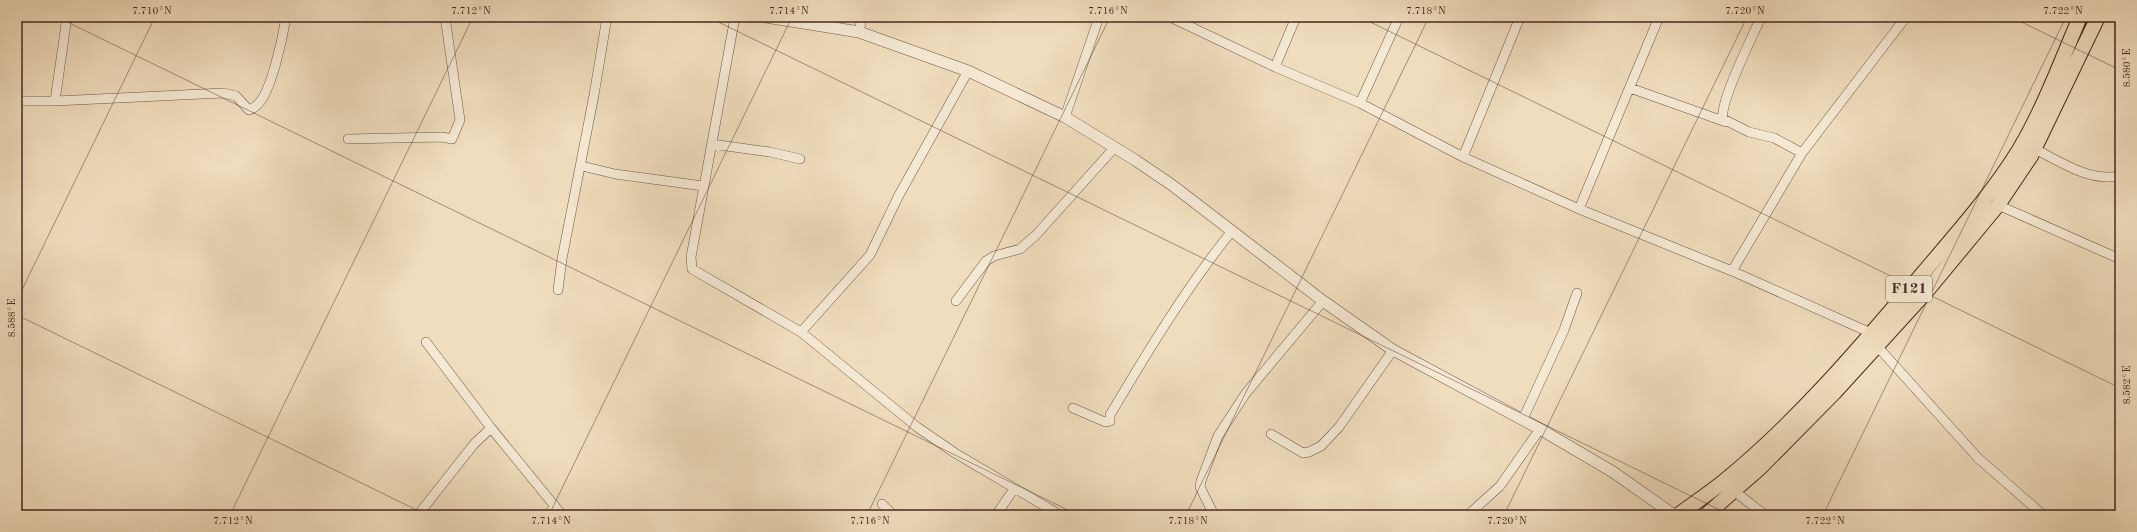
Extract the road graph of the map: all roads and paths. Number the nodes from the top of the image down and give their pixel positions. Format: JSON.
{"nodes":[{"id":1,"x":67,"y":17,"type":"edge"},
{"id":2,"x":286,"y":17,"type":"edge"},
{"id":3,"x":445,"y":17,"type":"edge"},
{"id":4,"x":607,"y":17,"type":"edge"},
{"id":5,"x":735,"y":17,"type":"edge"},
{"id":6,"x":766,"y":17,"type":"edge"},
{"id":7,"x":862,"y":17,"type":"edge"},
{"id":8,"x":1099,"y":17,"type":"edge"},
{"id":9,"x":1170,"y":17,"type":"edge"},
{"id":10,"x":1296,"y":17,"type":"edge"},
{"id":11,"x":1399,"y":17,"type":"edge"},
{"id":12,"x":1520,"y":17,"type":"edge"},
{"id":13,"x":1659,"y":17,"type":"edge"},
{"id":14,"x":1761,"y":17,"type":"edge"},
{"id":15,"x":1906,"y":17,"type":"edge"},
{"id":16,"x":2080,"y":17,"type":"edge"},
{"id":17,"x":2098,"y":17,"type":"edge"},
{"id":18,"x":1193,"y":21,"type":"edge"},
{"id":19,"x":859,"y":32,"type":"junction"},
{"id":20,"x":1275,"y":67,"type":"junction"},
{"id":21,"x":968,"y":71,"type":"junction"},
{"id":22,"x":1630,"y":88,"type":"junction"},
{"id":23,"x":17,"y":101,"type":"edge"},
{"id":24,"x":55,"y":102,"type":"junction"},
{"id":25,"x":1360,"y":103,"type":"junction"},
{"id":26,"x":1065,"y":117,"type":"junction"},
{"id":27,"x":1726,"y":122,"type":"junction"},
{"id":28,"x":348,"y":139,"type":"dead end"},
{"id":29,"x":712,"y":144,"type":"junction"},
{"id":30,"x":1115,"y":148,"type":"junction"},
{"id":31,"x":2020,"y":148,"type":"junction"},
{"id":32,"x":2033,"y":152,"type":"junction"},
{"id":33,"x":1802,"y":153,"type":"junction"},
{"id":34,"x":1463,"y":157,"type":"junction"},
{"id":35,"x":800,"y":159,"type":"dead end"},
{"id":36,"x":582,"y":166,"type":"junction"},
{"id":37,"x":2120,"y":176,"type":"edge"},
{"id":38,"x":703,"y":186,"type":"junction"},
{"id":39,"x":1998,"y":204,"type":"junction"},
{"id":40,"x":1579,"y":209,"type":"junction"},
{"id":41,"x":1231,"y":232,"type":"junction"},
{"id":42,"x":2120,"y":259,"type":"edge"},
{"id":43,"x":1732,"y":271,"type":"junction"},
{"id":44,"x":558,"y":290,"type":"dead end"},
{"id":45,"x":1577,"y":293,"type":"dead end"},
{"id":46,"x":956,"y":301,"type":"dead end"},
{"id":47,"x":1323,"y":301,"type":"junction"},
{"id":48,"x":801,"y":332,"type":"junction"},
{"id":49,"x":1871,"y":333,"type":"junction"},
{"id":50,"x":426,"y":342,"type":"dead end"},
{"id":51,"x":1877,"y":346,"type":"junction"},
{"id":52,"x":1393,"y":350,"type":"junction"},
{"id":53,"x":1073,"y":408,"type":"dead end"},
{"id":54,"x":1523,"y":419,"type":"junction"},
{"id":55,"x":491,"y":428,"type":"junction"},
{"id":56,"x":1540,"y":429,"type":"junction"},
{"id":57,"x":1271,"y":434,"type":"dead end"},
{"id":58,"x":1014,"y":489,"type":"junction"},
{"id":59,"x":1734,"y":491,"type":"junction"},
{"id":60,"x":882,"y":504,"type":"dead end"},
{"id":61,"x":554,"y":506,"type":"junction"},
{"id":62,"x":418,"y":515,"type":"edge"},
{"id":63,"x":548,"y":515,"type":"edge"},
{"id":64,"x":562,"y":515,"type":"edge"},
{"id":65,"x":893,"y":515,"type":"edge"},
{"id":66,"x":996,"y":515,"type":"edge"},
{"id":67,"x":1060,"y":515,"type":"edge"},
{"id":68,"x":1214,"y":515,"type":"edge"},
{"id":69,"x":1468,"y":515,"type":"edge"},
{"id":70,"x":1674,"y":515,"type":"edge"},
{"id":71,"x":1678,"y":515,"type":"edge"},
{"id":72,"x":1706,"y":515,"type":"edge"},
{"id":73,"x":1764,"y":515,"type":"edge"},
{"id":74,"x":2043,"y":515,"type":"edge"}],
"edges":[{"from":1,"to":24,"type":"street"},
{"from":2,"to":24,"type":"street"},
{"from":3,"to":28,"type":"street"},
{"from":4,"to":36,"type":"street"},
{"from":5,"to":29,"type":"street"},
{"from":6,"to":19,"type":"street"},
{"from":7,"to":19,"type":"street"},
{"from":8,"to":26,"type":"street"},
{"from":9,"to":18,"type":"street"},
{"from":10,"to":20,"type":"street"},
{"from":11,"to":25,"type":"street"},
{"from":12,"to":34,"type":"street"},
{"from":13,"to":22,"type":"street"},
{"from":14,"to":27,"type":"street"},
{"from":15,"to":33,"type":"street"},
{"from":16,"to":31,"type":"main road","number":"F121"},
{"from":17,"to":32,"type":"main road","number":"F121"},
{"from":18,"to":20,"type":"street"},
{"from":19,"to":21,"type":"street"},
{"from":20,"to":25,"type":"street"},
{"from":21,"to":26,"type":"street"},
{"from":21,"to":48,"type":"street"},
{"from":22,"to":27,"type":"street"},
{"from":22,"to":40,"type":"street"},
{"from":23,"to":24,"type":"street"},
{"from":25,"to":34,"type":"street"},
{"from":26,"to":30,"type":"street"},
{"from":27,"to":33,"type":"street"},
{"from":29,"to":35,"type":"street"},
{"from":29,"to":38,"type":"street"},
{"from":30,"to":41,"type":"street"},
{"from":30,"to":46,"type":"street"},
{"from":31,"to":32,"type":"main road"},
{"from":31,"to":49,"type":"main road","number":"F121"},
{"from":32,"to":37,"type":"street"},
{"from":32,"to":39,"type":"main road","number":"F121"},
{"from":33,"to":43,"type":"street"},
{"from":34,"to":40,"type":"street"},
{"from":36,"to":38,"type":"street"},
{"from":36,"to":44,"type":"street"},
{"from":38,"to":48,"type":"street"},
{"from":39,"to":42,"type":"street"},
{"from":39,"to":51,"type":"main road","number":"F121"},
{"from":40,"to":43,"type":"street"},
{"from":41,"to":47,"type":"street"},
{"from":41,"to":53,"type":"street"},
{"from":43,"to":49,"type":"street"},
{"from":45,"to":54,"type":"street"},
{"from":47,"to":52,"type":"street"},
{"from":47,"to":68,"type":"street"},
{"from":48,"to":58,"type":"street"},
{"from":49,"to":71,"type":"main road","number":"F121"},
{"from":50,"to":55,"type":"street"},
{"from":51,"to":59,"type":"main road","number":"F121"},
{"from":51,"to":74,"type":"street"},
{"from":52,"to":54,"type":"street"},
{"from":52,"to":57,"type":"street"},
{"from":54,"to":56,"type":"street"},
{"from":55,"to":61,"type":"street"},
{"from":55,"to":62,"type":"street"},
{"from":56,"to":69,"type":"street"},
{"from":56,"to":70,"type":"street"},
{"from":58,"to":66,"type":"street"},
{"from":58,"to":67,"type":"street"},
{"from":59,"to":72,"type":"main road","number":"F121"},
{"from":59,"to":73,"type":"street"},
{"from":60,"to":65,"type":"street"},
{"from":61,"to":63,"type":"street"},
{"from":61,"to":64,"type":"street"}]}
